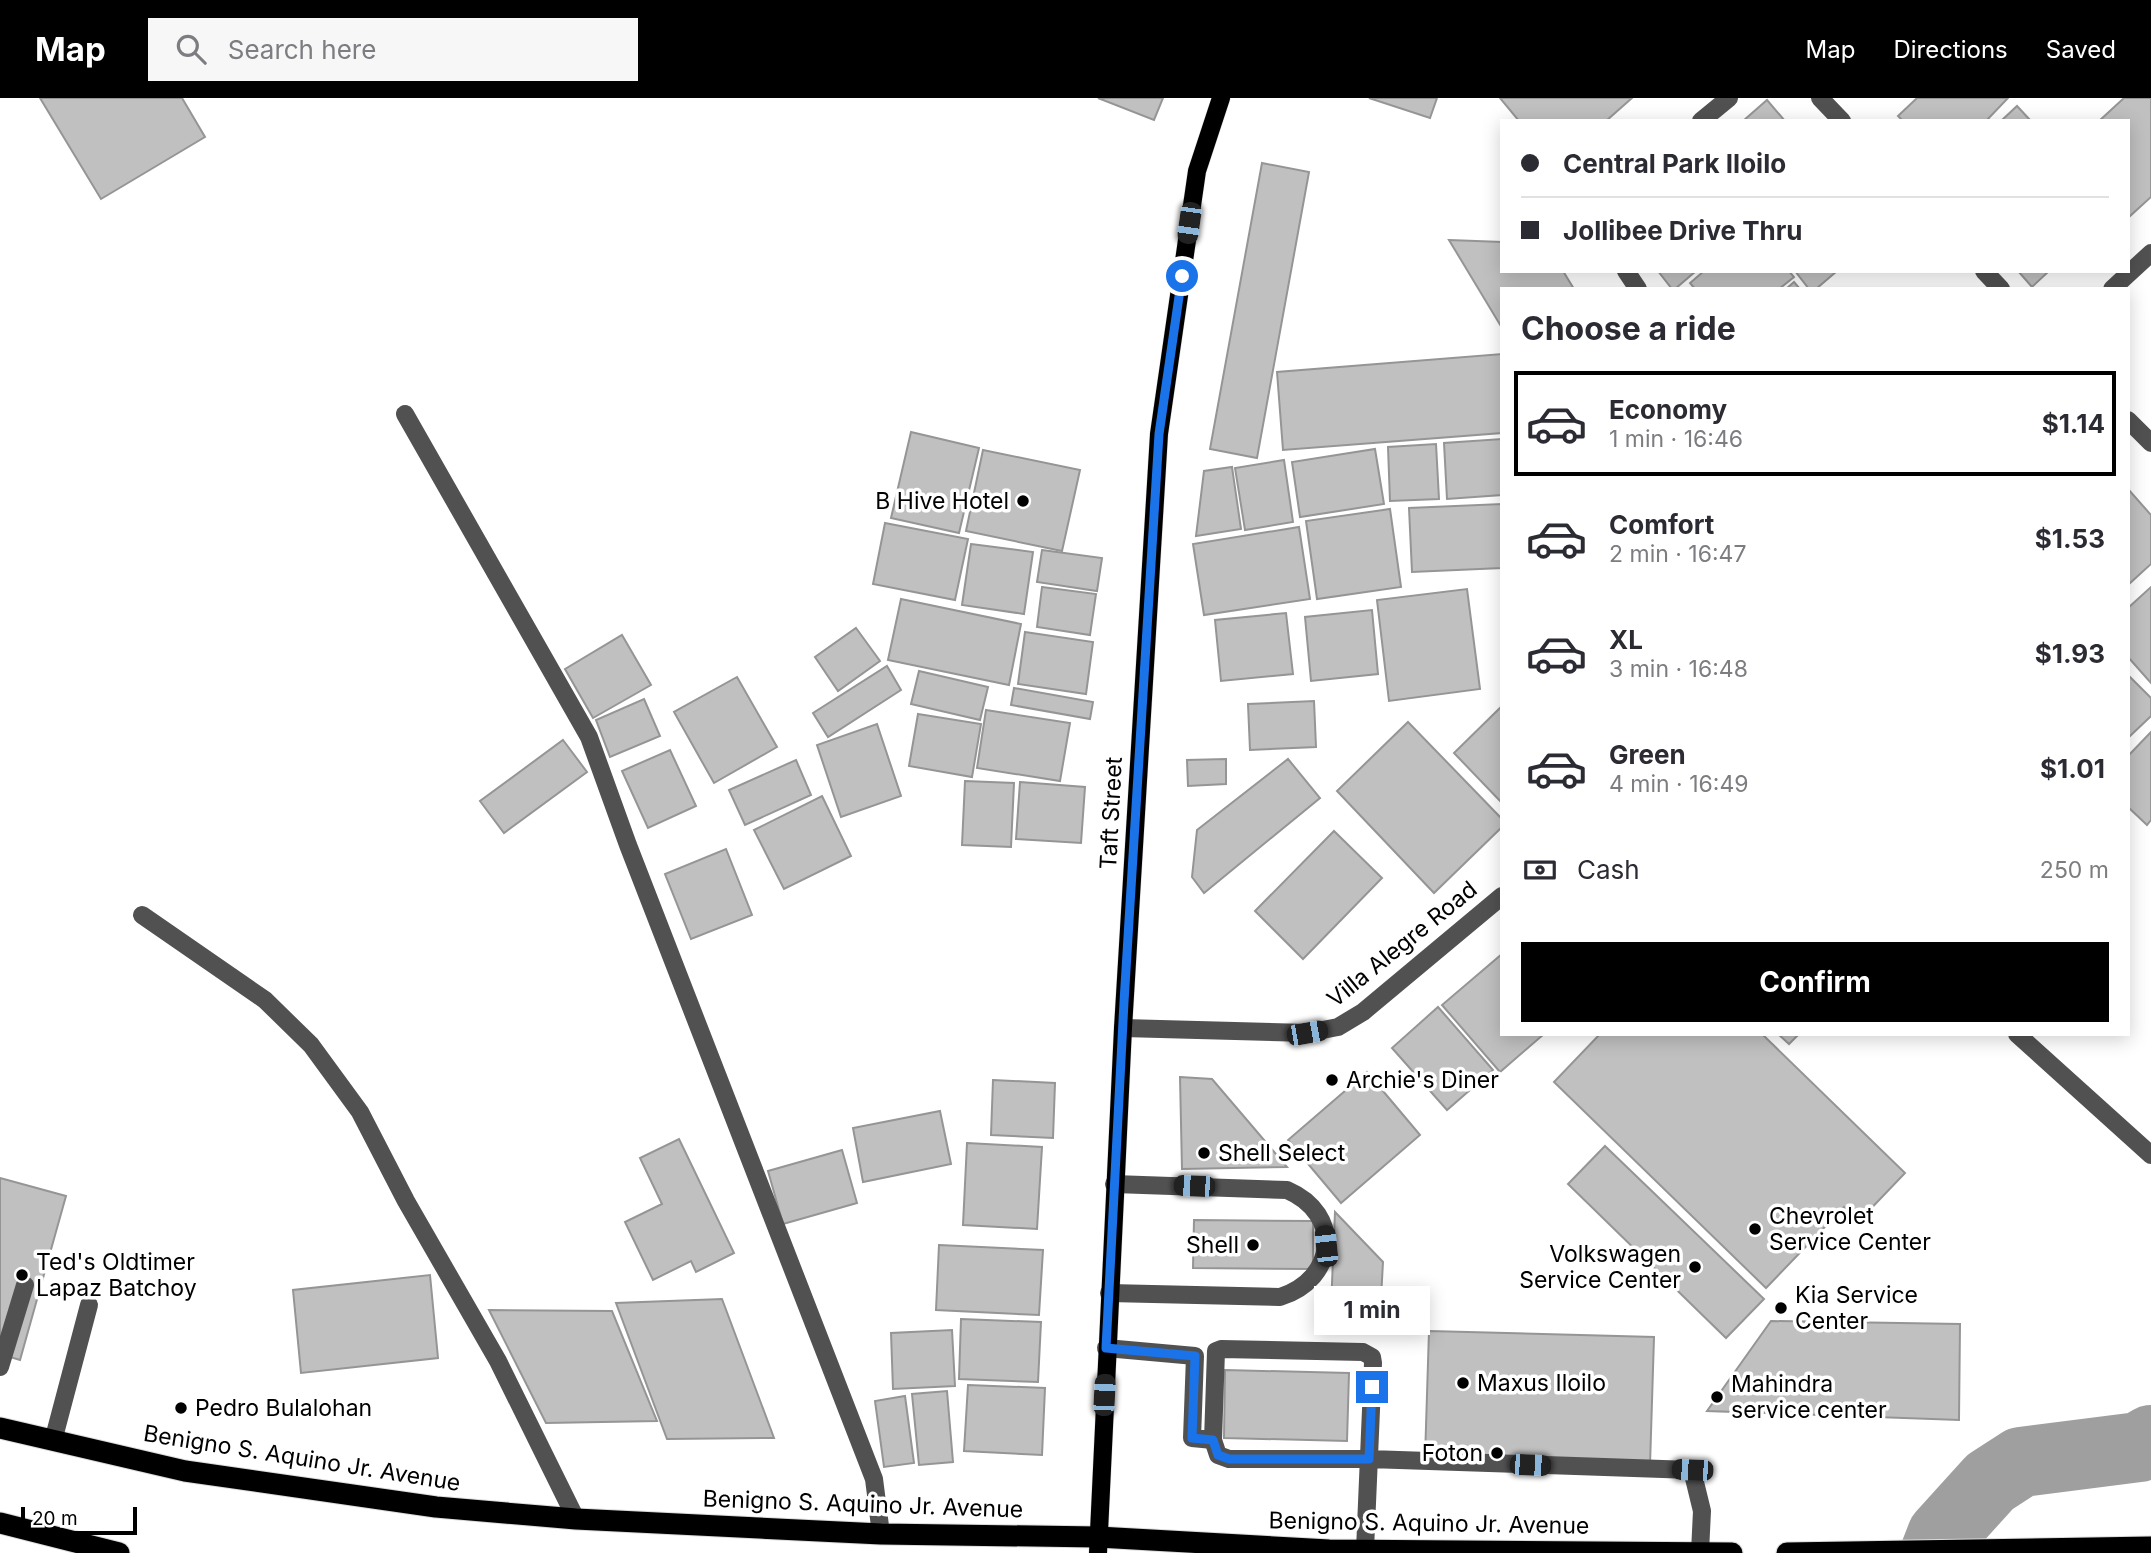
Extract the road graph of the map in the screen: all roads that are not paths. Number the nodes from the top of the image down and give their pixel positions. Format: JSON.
{"nodes":[{"id":1,"x":1222,"y":98,"type":"edge"},
{"id":2,"x":1729,"y":98,"type":"edge"},
{"id":3,"x":1820,"y":98,"type":"edge"},
{"id":4,"x":1703,"y":119,"type":"edge"},
{"id":5,"x":1840,"y":119,"type":"edge"},
{"id":6,"x":2151,"y":253,"type":"edge"},
{"id":7,"x":2130,"y":272,"type":"edge"},
{"id":8,"x":1986,"y":273,"type":"edge"},
{"id":9,"x":2129,"y":273,"type":"edge"},
{"id":10,"x":1999,"y":287,"type":"edge"},
{"id":11,"x":2114,"y":287,"type":"edge"},
{"id":12,"x":405,"y":414,"type":"dead end"},
{"id":13,"x":2130,"y":422,"type":"edge"},
{"id":14,"x":2151,"y":443,"type":"edge"},
{"id":15,"x":1500,"y":898,"type":"edge"},
{"id":16,"x":142,"y":915,"type":"dead end"},
{"id":17,"x":1123,"y":1028,"type":"junction"},
{"id":18,"x":2019,"y":1036,"type":"edge"},
{"id":19,"x":2151,"y":1155,"type":"edge"},
{"id":20,"x":1114,"y":1184,"type":"junction"},
{"id":21,"x":25,"y":1284,"type":"dead end"},
{"id":22,"x":1109,"y":1293,"type":"junction"},
{"id":23,"x":89,"y":1305,"type":"dead end"},
{"id":24,"x":1106,"y":1348,"type":"junction"},
{"id":25,"x":0,"y":1367,"type":"edge"},
{"id":26,"x":0,"y":1428,"type":"edge"},
{"id":27,"x":1213,"y":1440,"type":"junction"},
{"id":28,"x":53,"y":1441,"type":"junction"},
{"id":29,"x":1369,"y":1459,"type":"junction"},
{"id":30,"x":576,"y":1519,"type":"junction"},
{"id":31,"x":0,"y":1523,"type":"edge"},
{"id":32,"x":881,"y":1534,"type":"junction"},
{"id":33,"x":1098,"y":1545,"type":"edge"},
{"id":34,"x":2151,"y":1547,"type":"edge"},
{"id":35,"x":1365,"y":1550,"type":"junction"},
{"id":36,"x":1700,"y":1552,"type":"edge"},
{"id":37,"x":119,"y":1553,"type":"edge"},
{"id":38,"x":1732,"y":1553,"type":"edge"},
{"id":39,"x":1787,"y":1553,"type":"edge"}],
"edges":[{"from":1,"to":17,"type":"main road","name":"Taft Street"},
{"from":2,"to":4,"type":"street"},
{"from":3,"to":5,"type":"street"},
{"from":6,"to":7,"type":"street"},
{"from":8,"to":10,"type":"street"},
{"from":9,"to":11,"type":"street"},
{"from":12,"to":32,"type":"street"},
{"from":13,"to":14,"type":"street"},
{"from":15,"to":17,"type":"street","name":"Villa Alegre Road"},
{"from":16,"to":30,"type":"street"},
{"from":17,"to":20,"type":"main road","name":"Taft Street"},
{"from":18,"to":19,"type":"street"},
{"from":20,"to":22,"type":"main road","name":"Taft Street"},
{"from":20,"to":22,"type":"street"},
{"from":21,"to":25,"type":"street"},
{"from":22,"to":24,"type":"main road","name":"Taft Street"},
{"from":23,"to":28,"type":"street"},
{"from":24,"to":27,"type":"street"},
{"from":24,"to":33,"type":"main road","name":"Taft Street"},
{"from":26,"to":28,"type":"highway","name":"Benigno S. Aquino Jr. Avenue"},
{"from":27,"to":29,"type":"street"},
{"from":27,"to":29,"type":"street"},
{"from":28,"to":30,"type":"highway","name":"Benigno S. Aquino Jr. Avenue"},
{"from":29,"to":35,"type":"street"},
{"from":29,"to":36,"type":"street"},
{"from":30,"to":32,"type":"highway","name":"Benigno S. Aquino Jr. Avenue"},
{"from":31,"to":37,"type":"highway"},
{"from":32,"to":33,"type":"highway","name":"Benigno S. Aquino Jr. Avenue"},
{"from":33,"to":35,"type":"highway","name":"Benigno S. Aquino Jr. Avenue"},
{"from":34,"to":39,"type":"highway"},
{"from":35,"to":36,"type":"highway","name":"Benigno S. Aquino Jr. Avenue"},
{"from":36,"to":38,"type":"highway","name":"Benigno S. Aquino Jr. Avenue"}]}
